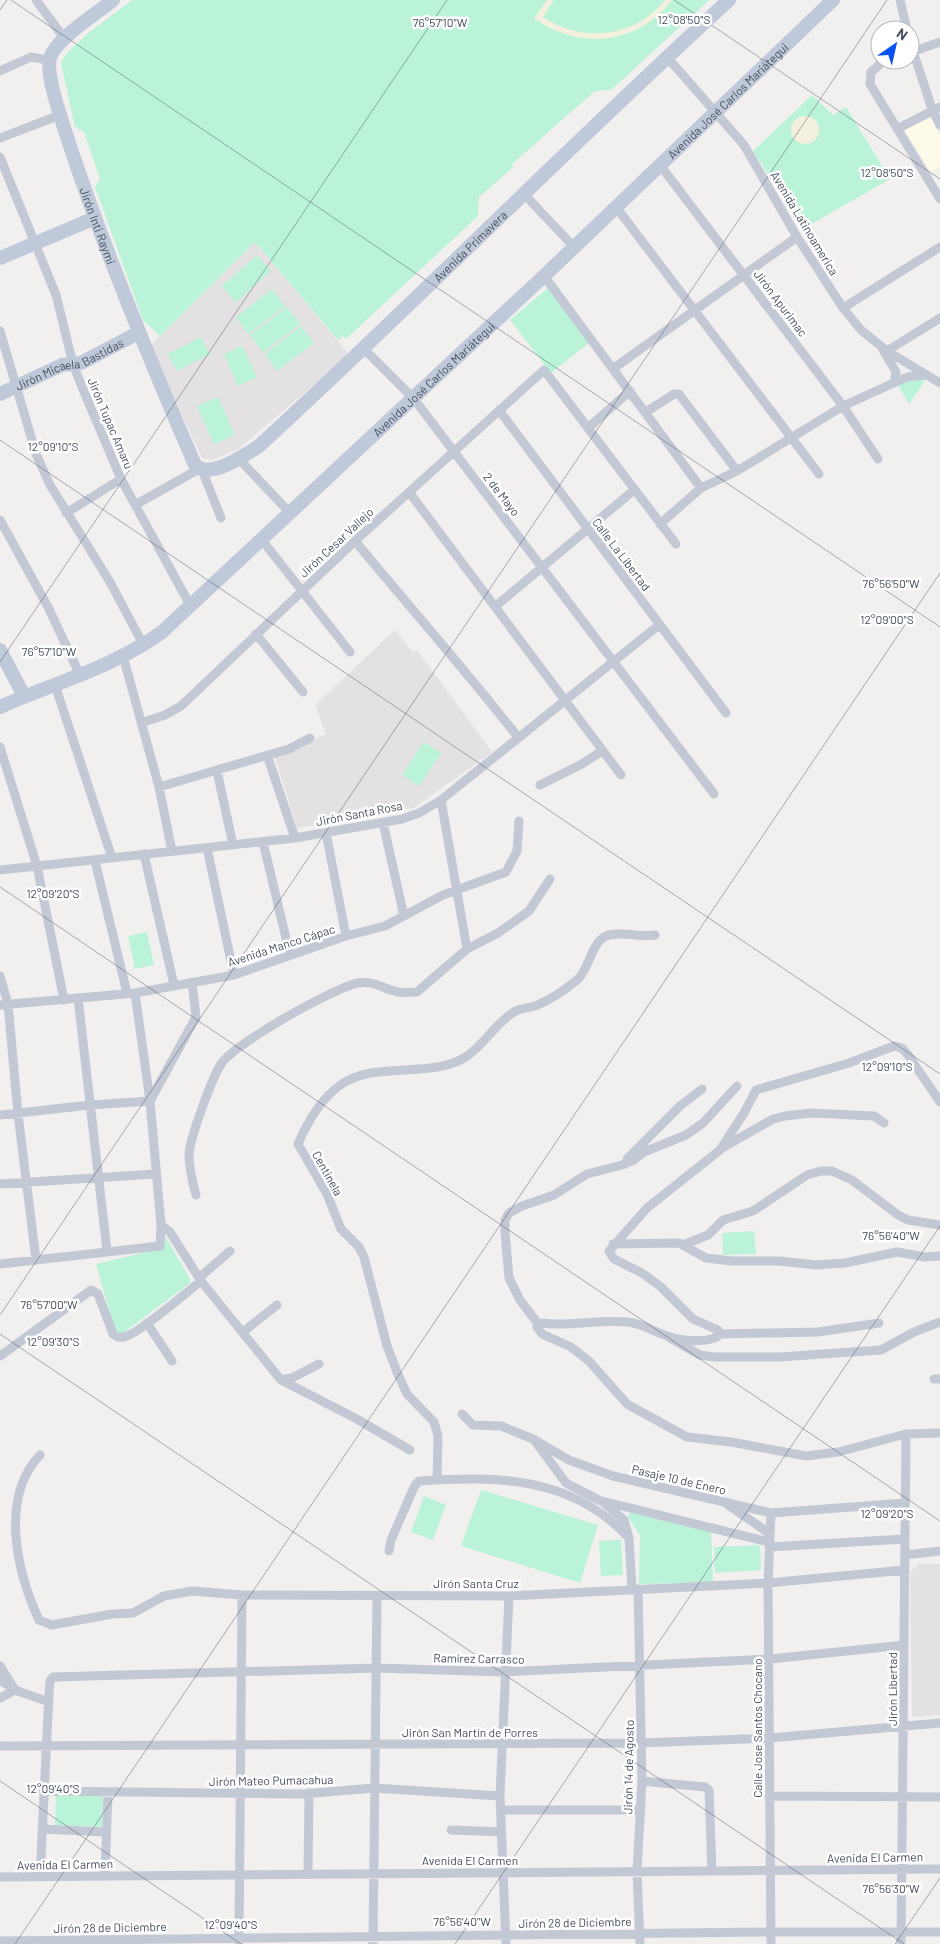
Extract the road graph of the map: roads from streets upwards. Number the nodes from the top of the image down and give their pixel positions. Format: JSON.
{"nodes":[{"id":1,"x":36,"y":0,"type":"edge"},
{"id":2,"x":729,"y":0,"type":"edge"},
{"id":3,"x":833,"y":0,"type":"edge"},
{"id":4,"x":900,"y":0,"type":"edge"},
{"id":5,"x":107,"y":2,"type":"edge"},
{"id":6,"x":905,"y":20,"type":"edge"},
{"id":7,"x":65,"y":39,"type":"junction"},
{"id":8,"x":940,"y":42,"type":"edge"},
{"id":9,"x":920,"y":44,"type":"edge"},
{"id":10,"x":667,"y":57,"type":"junction"},
{"id":11,"x":49,"y":60,"type":"junction"},
{"id":12,"x":920,"y":68,"type":"edge"},
{"id":13,"x":875,"y":70,"type":"edge"},
{"id":14,"x":0,"y":71,"type":"edge"},
{"id":15,"x":936,"y":108,"type":"edge"},
{"id":16,"x":716,"y":111,"type":"junction"},
{"id":17,"x":60,"y":115,"type":"junction"},
{"id":18,"x":940,"y":125,"type":"edge"},
{"id":19,"x":897,"y":129,"type":"junction"},
{"id":20,"x":0,"y":138,"type":"edge"},
{"id":21,"x":0,"y":157,"type":"edge"},
{"id":22,"x":660,"y":165,"type":"junction"},
{"id":23,"x":523,"y":193,"type":"junction"},
{"id":24,"x":940,"y":199,"type":"edge"},
{"id":25,"x":616,"y":207,"type":"junction"},
{"id":26,"x":95,"y":218,"type":"junction"},
{"id":27,"x":797,"y":236,"type":"junction"},
{"id":28,"x":36,"y":244,"type":"junction"},
{"id":29,"x":574,"y":247,"type":"junction"},
{"id":30,"x":940,"y":247,"type":"edge"},
{"id":31,"x":0,"y":258,"type":"edge"},
{"id":32,"x":743,"y":274,"type":"junction"},
{"id":33,"x":544,"y":276,"type":"junction"},
{"id":34,"x":843,"y":308,"type":"junction"},
{"id":35,"x":694,"y":311,"type":"junction"},
{"id":36,"x":940,"y":318,"type":"edge"},
{"id":37,"x":0,"y":331,"type":"edge"},
{"id":38,"x":138,"y":333,"type":"junction"},
{"id":39,"x":884,"y":348,"type":"junction"},
{"id":40,"x":364,"y":349,"type":"junction"},
{"id":41,"x":73,"y":364,"type":"junction"},
{"id":42,"x":614,"y":368,"type":"junction"},
{"id":43,"x":926,"y":375,"type":"junction"},
{"id":44,"x":894,"y":383,"type":"junction"},
{"id":45,"x":940,"y":383,"type":"edge"},
{"id":46,"x":15,"y":387,"type":"junction"},
{"id":47,"x":630,"y":391,"type":"junction"},
{"id":48,"x":0,"y":394,"type":"edge"},
{"id":49,"x":414,"y":399,"type":"junction"},
{"id":50,"x":843,"y":406,"type":"junction"},
{"id":51,"x":499,"y":410,"type":"junction"},
{"id":52,"x":646,"y":412,"type":"junction"},
{"id":53,"x":588,"y":428,"type":"junction"},
{"id":54,"x":793,"y":439,"type":"junction"},
{"id":55,"x":454,"y":451,"type":"junction"},
{"id":56,"x":239,"y":458,"type":"junction"},
{"id":57,"x":878,"y":459,"type":"dead end"},
{"id":58,"x":201,"y":470,"type":"junction"},
{"id":59,"x":737,"y":472,"type":"junction"},
{"id":60,"x":819,"y":474,"type":"dead end"},
{"id":61,"x":121,"y":479,"type":"junction"},
{"id":62,"x":701,"y":488,"type":"junction"},
{"id":63,"x":634,"y":490,"type":"junction"},
{"id":64,"x":409,"y":492,"type":"junction"},
{"id":65,"x":136,"y":505,"type":"junction"},
{"id":66,"x":66,"y":513,"type":"junction"},
{"id":67,"x":290,"y":513,"type":"junction"},
{"id":68,"x":221,"y":518,"type":"dead end"},
{"id":69,"x":0,"y":520,"type":"edge"},
{"id":70,"x":660,"y":524,"type":"junction"},
{"id":71,"x":588,"y":529,"type":"junction"},
{"id":72,"x":262,"y":540,"type":"junction"},
{"id":73,"x":356,"y":540,"type":"junction"},
{"id":74,"x":676,"y":544,"type":"dead end"},
{"id":75,"x":542,"y":566,"type":"junction"},
{"id":76,"x":303,"y":590,"type":"junction"},
{"id":77,"x":190,"y":605,"type":"junction"},
{"id":78,"x":496,"y":606,"type":"junction"},
{"id":79,"x":659,"y":625,"type":"junction"},
{"id":80,"x":256,"y":634,"type":"junction"},
{"id":81,"x":144,"y":646,"type":"junction"},
{"id":82,"x":0,"y":650,"type":"edge"},
{"id":83,"x":350,"y":652,"type":"dead end"},
{"id":84,"x":123,"y":656,"type":"junction"},
{"id":85,"x":614,"y":661,"type":"junction"},
{"id":86,"x":80,"y":675,"type":"junction"},
{"id":87,"x":55,"y":685,"type":"junction"},
{"id":88,"x":303,"y":692,"type":"dead end"},
{"id":89,"x":24,"y":696,"type":"junction"},
{"id":90,"x":566,"y":700,"type":"junction"},
{"id":91,"x":0,"y":706,"type":"edge"},
{"id":92,"x":726,"y":713,"type":"dead end"},
{"id":93,"x":141,"y":723,"type":"junction"},
{"id":94,"x":518,"y":736,"type":"junction"},
{"id":95,"x":310,"y":738,"type":"dead end"},
{"id":96,"x":0,"y":747,"type":"edge"},
{"id":97,"x":602,"y":750,"type":"junction"},
{"id":98,"x":267,"y":755,"type":"junction"},
{"id":99,"x":217,"y":770,"type":"junction"},
{"id":100,"x":621,"y":775,"type":"dead end"},
{"id":101,"x":540,"y":785,"type":"dead end"},
{"id":102,"x":159,"y":787,"type":"junction"},
{"id":103,"x":714,"y":794,"type":"dead end"},
{"id":104,"x":441,"y":800,"type":"junction"},
{"id":105,"x":519,"y":821,"type":"dead end"},
{"id":106,"x":383,"y":823,"type":"junction"},
{"id":107,"x":326,"y":833,"type":"junction"},
{"id":108,"x":295,"y":838,"type":"junction"},
{"id":109,"x":263,"y":842,"type":"junction"},
{"id":110,"x":233,"y":846,"type":"junction"},
{"id":111,"x":207,"y":848,"type":"junction"},
{"id":112,"x":172,"y":851,"type":"junction"},
{"id":113,"x":144,"y":854,"type":"junction"},
{"id":114,"x":112,"y":858,"type":"junction"},
{"id":115,"x":95,"y":861,"type":"junction"},
{"id":116,"x":37,"y":866,"type":"junction"},
{"id":117,"x":0,"y":870,"type":"edge"},
{"id":118,"x":550,"y":879,"type":"dead end"},
{"id":119,"x":457,"y":890,"type":"junction"},
{"id":120,"x":404,"y":916,"type":"junction"},
{"id":121,"x":346,"y":936,"type":"junction"},
{"id":122,"x":655,"y":936,"type":"dead end"},
{"id":123,"x":467,"y":949,"type":"junction"},
{"id":124,"x":290,"y":955,"type":"junction"},
{"id":125,"x":234,"y":975,"type":"junction"},
{"id":126,"x":0,"y":976,"type":"edge"},
{"id":127,"x":192,"y":982,"type":"junction"},
{"id":128,"x":174,"y":986,"type":"junction"},
{"id":129,"x":131,"y":993,"type":"junction"},
{"id":130,"x":78,"y":998,"type":"junction"},
{"id":131,"x":64,"y":1000,"type":"junction"},
{"id":132,"x":4,"y":1005,"type":"edge"},
{"id":133,"x":737,"y":1086,"type":"dead end"},
{"id":134,"x":702,"y":1089,"type":"dead end"},
{"id":135,"x":150,"y":1102,"type":"junction"},
{"id":136,"x":940,"y":1102,"type":"edge"},
{"id":137,"x":90,"y":1105,"type":"junction"},
{"id":138,"x":18,"y":1114,"type":"junction"},
{"id":139,"x":0,"y":1116,"type":"edge"},
{"id":140,"x":884,"y":1123,"type":"dead end"},
{"id":141,"x":720,"y":1150,"type":"junction"},
{"id":142,"x":622,"y":1164,"type":"junction"},
{"id":143,"x":155,"y":1174,"type":"junction"},
{"id":144,"x":100,"y":1178,"type":"junction"},
{"id":145,"x":26,"y":1181,"type":"junction"},
{"id":146,"x":0,"y":1184,"type":"edge"},
{"id":147,"x":196,"y":1195,"type":"dead end"},
{"id":148,"x":161,"y":1225,"type":"junction"},
{"id":149,"x":940,"y":1225,"type":"edge"},
{"id":150,"x":614,"y":1244,"type":"junction"},
{"id":151,"x":682,"y":1245,"type":"junction"},
{"id":152,"x":107,"y":1251,"type":"junction"},
{"id":153,"x":230,"y":1251,"type":"dead end"},
{"id":154,"x":940,"y":1256,"type":"edge"},
{"id":155,"x":36,"y":1260,"type":"junction"},
{"id":156,"x":0,"y":1264,"type":"edge"},
{"id":157,"x":200,"y":1280,"type":"junction"},
{"id":158,"x":278,"y":1305,"type":"dead end"},
{"id":159,"x":940,"y":1322,"type":"edge"},
{"id":160,"x":147,"y":1323,"type":"junction"},
{"id":161,"x":879,"y":1323,"type":"dead end"},
{"id":162,"x":539,"y":1325,"type":"junction"},
{"id":163,"x":243,"y":1332,"type":"junction"},
{"id":164,"x":719,"y":1334,"type":"junction"},
{"id":165,"x":668,"y":1337,"type":"junction"},
{"id":166,"x":0,"y":1356,"type":"edge"},
{"id":167,"x":172,"y":1361,"type":"dead end"},
{"id":168,"x":319,"y":1364,"type":"dead end"},
{"id":169,"x":281,"y":1380,"type":"junction"},
{"id":170,"x":462,"y":1414,"type":"dead end"},
{"id":171,"x":940,"y":1433,"type":"edge"},
{"id":172,"x":906,"y":1434,"type":"junction"},
{"id":173,"x":533,"y":1439,"type":"junction"},
{"id":174,"x":410,"y":1450,"type":"dead end"},
{"id":175,"x":40,"y":1455,"type":"dead end"},
{"id":176,"x":437,"y":1480,"type":"junction"},
{"id":177,"x":603,"y":1502,"type":"junction"},
{"id":178,"x":723,"y":1502,"type":"junction"},
{"id":179,"x":905,"y":1503,"type":"junction"},
{"id":180,"x":771,"y":1513,"type":"junction"},
{"id":181,"x":629,"y":1538,"type":"junction"},
{"id":182,"x":905,"y":1538,"type":"junction"},
{"id":183,"x":769,"y":1541,"type":"junction"},
{"id":184,"x":389,"y":1551,"type":"dead end"},
{"id":185,"x":940,"y":1551,"type":"edge"},
{"id":186,"x":905,"y":1555,"type":"junction"},
{"id":187,"x":905,"y":1570,"type":"junction"},
{"id":188,"x":768,"y":1583,"type":"junction"},
{"id":189,"x":635,"y":1590,"type":"junction"},
{"id":190,"x":377,"y":1594,"type":"junction"},
{"id":191,"x":242,"y":1595,"type":"junction"},
{"id":192,"x":508,"y":1596,"type":"junction"},
{"id":193,"x":904,"y":1645,"type":"junction"},
{"id":194,"x":770,"y":1659,"type":"junction"},
{"id":195,"x":0,"y":1666,"type":"edge"},
{"id":196,"x":640,"y":1666,"type":"junction"},
{"id":197,"x":376,"y":1668,"type":"junction"},
{"id":198,"x":242,"y":1672,"type":"junction"},
{"id":199,"x":505,"y":1672,"type":"junction"},
{"id":200,"x":0,"y":1680,"type":"edge"},
{"id":201,"x":15,"y":1690,"type":"junction"},
{"id":202,"x":0,"y":1698,"type":"edge"},
{"id":203,"x":49,"y":1702,"type":"junction"},
{"id":204,"x":940,"y":1723,"type":"edge"},
{"id":205,"x":904,"y":1726,"type":"junction"},
{"id":206,"x":770,"y":1738,"type":"junction"},
{"id":207,"x":641,"y":1743,"type":"junction"},
{"id":208,"x":241,"y":1744,"type":"junction"},
{"id":209,"x":502,"y":1744,"type":"junction"},
{"id":210,"x":375,"y":1745,"type":"junction"},
{"id":211,"x":0,"y":1746,"type":"edge"},
{"id":212,"x":46,"y":1746,"type":"junction"},
{"id":213,"x":642,"y":1781,"type":"junction"},
{"id":214,"x":374,"y":1788,"type":"junction"},
{"id":215,"x":43,"y":1791,"type":"junction"},
{"id":216,"x":108,"y":1792,"type":"junction"},
{"id":217,"x":241,"y":1794,"type":"junction"},
{"id":218,"x":309,"y":1794,"type":"junction"},
{"id":219,"x":500,"y":1796,"type":"junction"},
{"id":220,"x":769,"y":1796,"type":"junction"},
{"id":221,"x":903,"y":1797,"type":"junction"},
{"id":222,"x":940,"y":1797,"type":"edge"},
{"id":223,"x":501,"y":1810,"type":"junction"},
{"id":224,"x":640,"y":1810,"type":"junction"},
{"id":225,"x":42,"y":1829,"type":"junction"},
{"id":226,"x":451,"y":1830,"type":"dead end"},
{"id":227,"x":106,"y":1832,"type":"junction"},
{"id":228,"x":502,"y":1832,"type":"junction"},
{"id":229,"x":902,"y":1869,"type":"junction"},
{"id":230,"x":940,"y":1869,"type":"edge"},
{"id":231,"x":637,"y":1871,"type":"junction"},
{"id":232,"x":712,"y":1871,"type":"junction"},
{"id":233,"x":769,"y":1871,"type":"junction"},
{"id":234,"x":240,"y":1873,"type":"junction"},
{"id":235,"x":308,"y":1873,"type":"junction"},
{"id":236,"x":505,"y":1873,"type":"junction"},
{"id":237,"x":373,"y":1874,"type":"junction"},
{"id":238,"x":105,"y":1876,"type":"junction"},
{"id":239,"x":0,"y":1877,"type":"edge"},
{"id":240,"x":40,"y":1877,"type":"junction"},
{"id":241,"x":771,"y":1932,"type":"junction"},
{"id":242,"x":940,"y":1932,"type":"edge"},
{"id":243,"x":640,"y":1933,"type":"junction"},
{"id":244,"x":901,"y":1933,"type":"junction"},
{"id":245,"x":507,"y":1939,"type":"edge"},
{"id":246,"x":0,"y":1940,"type":"edge"},
{"id":247,"x":373,"y":1940,"type":"edge"},
{"id":248,"x":239,"y":1941,"type":"edge"},
{"id":249,"x":106,"y":1942,"type":"edge"},
{"id":250,"x":640,"y":1944,"type":"edge"},
{"id":251,"x":771,"y":1944,"type":"edge"},
{"id":252,"x":901,"y":1944,"type":"edge"}],
"edges":[{"from":1,"to":7,"type":"street"},
{"from":2,"to":10,"type":"street","name":"Avenida Primavera"},
{"from":3,"to":16,"type":"street","name":"Avenida José Carlos Mariátegui"},
{"from":4,"to":6,"type":"street"},
{"from":5,"to":7,"type":"street"},
{"from":7,"to":11,"type":"street"},
{"from":8,"to":9,"type":"street"},
{"from":10,"to":16,"type":"street","name":"Avenida Latinoamerica"},
{"from":10,"to":23,"type":"street","name":"Avenida Primavera"},
{"from":11,"to":14,"type":"street"},
{"from":11,"to":17,"type":"street","name":"Jirón Inti Raymi"},
{"from":12,"to":15,"type":"street"},
{"from":13,"to":19,"type":"street"},
{"from":15,"to":18,"type":"street"},
{"from":15,"to":19,"type":"street"},
{"from":16,"to":22,"type":"street","name":"Avenida José Carlos Mariátegui"},
{"from":16,"to":27,"type":"street","name":"Avenida Latinoamerica"},
{"from":17,"to":20,"type":"street"},
{"from":17,"to":26,"type":"street","name":"Jirón Inti Raymi"},
{"from":19,"to":24,"type":"street"},
{"from":21,"to":28,"type":"street","name":"Jirón Tupac Amaru"},
{"from":22,"to":25,"type":"street","name":"Avenida José Carlos Mariátegui"},
{"from":22,"to":32,"type":"street","name":"Jirón Apurimac"},
{"from":23,"to":29,"type":"street"},
{"from":23,"to":40,"type":"street","name":"Avenida Primavera"},
{"from":25,"to":29,"type":"street","name":"Avenida José Carlos Mariátegui"},
{"from":25,"to":35,"type":"street"},
{"from":26,"to":28,"type":"street"},
{"from":26,"to":38,"type":"street","name":"Jirón Inti Raymi"},
{"from":27,"to":32,"type":"street"},
{"from":27,"to":34,"type":"street","name":"Avenida Latinoamerica"},
{"from":28,"to":31,"type":"street"},
{"from":28,"to":41,"type":"street","name":"Jirón Tupac Amaru"},
{"from":29,"to":33,"type":"street","name":"Avenida José Carlos Mariátegui"},
{"from":30,"to":34,"type":"street"},
{"from":32,"to":35,"type":"street"},
{"from":32,"to":50,"type":"street","name":"Jirón Apurimac"},
{"from":33,"to":42,"type":"street"},
{"from":33,"to":49,"type":"street","name":"Avenida José Carlos Mariátegui"},
{"from":34,"to":39,"type":"street","name":"Avenida Latinoamerica"},
{"from":35,"to":42,"type":"street"},
{"from":35,"to":54,"type":"street"},
{"from":36,"to":39,"type":"street"},
{"from":37,"to":46,"type":"street"},
{"from":38,"to":41,"type":"street","name":"Jirón Micaela Bastidas"},
{"from":38,"to":58,"type":"street","name":"Jirón Inti Raymi"},
{"from":39,"to":43,"type":"street","name":"Avenida Latinoamerica"},
{"from":39,"to":44,"type":"street"},
{"from":40,"to":49,"type":"street","name":"2 de Mayo"},
{"from":40,"to":56,"type":"street","name":"Avenida Primavera"},
{"from":41,"to":46,"type":"street","name":"Jirón Micaela Bastidas"},
{"from":41,"to":61,"type":"street","name":"Jirón Tupac Amaru"},
{"from":42,"to":47,"type":"street"},
{"from":43,"to":44,"type":"street"},
{"from":43,"to":45,"type":"street","name":"Avenida Latinoamerica"},
{"from":44,"to":50,"type":"street"},
{"from":46,"to":48,"type":"street","name":"Jirón Micaela Bastidas"},
{"from":46,"to":66,"type":"street"},
{"from":47,"to":52,"type":"street"},
{"from":47,"to":53,"type":"street"},
{"from":49,"to":55,"type":"street","name":"2 de Mayo"},
{"from":49,"to":67,"type":"street","name":"Avenida José Carlos Mariátegui"},
{"from":50,"to":54,"type":"street"},
{"from":50,"to":57,"type":"street","name":"Jirón Apurimac"},
{"from":51,"to":53,"type":"street","name":"Jirón Cesar Vallejo"},
{"from":51,"to":55,"type":"street","name":"Jirón Cesar Vallejo"},
{"from":51,"to":71,"type":"street","name":"Calle La Libertad"},
{"from":52,"to":59,"type":"street"},
{"from":52,"to":62,"type":"street"},
{"from":53,"to":63,"type":"street"},
{"from":54,"to":59,"type":"street"},
{"from":54,"to":60,"type":"street"},
{"from":55,"to":64,"type":"street","name":"Jirón Cesar Vallejo"},
{"from":55,"to":75,"type":"street","name":"2 de Mayo"},
{"from":56,"to":58,"type":"street","name":"Avenida Primavera"},
{"from":56,"to":67,"type":"street"},
{"from":58,"to":65,"type":"street"},
{"from":58,"to":68,"type":"street"},
{"from":59,"to":62,"type":"street"},
{"from":61,"to":65,"type":"street","name":"Jirón Tupac Amaru"},
{"from":61,"to":66,"type":"street"},
{"from":62,"to":70,"type":"street"},
{"from":63,"to":70,"type":"street"},
{"from":63,"to":71,"type":"street"},
{"from":64,"to":73,"type":"street","name":"Jirón Cesar Vallejo"},
{"from":64,"to":78,"type":"street"},
{"from":65,"to":77,"type":"street","name":"Jirón Tupac Amaru"},
{"from":66,"to":81,"type":"street"},
{"from":67,"to":72,"type":"street","name":"Avenida José Carlos Mariátegui"},
{"from":69,"to":86,"type":"street"},
{"from":70,"to":74,"type":"street"},
{"from":71,"to":75,"type":"street"},
{"from":71,"to":79,"type":"street","name":"Calle La Libertad"},
{"from":72,"to":76,"type":"street"},
{"from":72,"to":77,"type":"street","name":"Avenida José Carlos Mariátegui"},
{"from":73,"to":76,"type":"street","name":"Jirón Cesar Vallejo"},
{"from":73,"to":94,"type":"street"},
{"from":75,"to":78,"type":"street"},
{"from":75,"to":85,"type":"street","name":"2 de Mayo"},
{"from":76,"to":80,"type":"street","name":"Jirón Cesar Vallejo"},
{"from":76,"to":83,"type":"street"},
{"from":77,"to":81,"type":"street","name":"Avenida José Carlos Mariátegui"},
{"from":78,"to":90,"type":"street"},
{"from":79,"to":85,"type":"street","name":"Jirón Santa Rosa"},
{"from":79,"to":92,"type":"street","name":"Calle La Libertad"},
{"from":80,"to":88,"type":"street"},
{"from":80,"to":93,"type":"street","name":"Jirón Cesar Vallejo"},
{"from":81,"to":84,"type":"street","name":"Avenida José Carlos Mariátegui"},
{"from":82,"to":89,"type":"street"},
{"from":84,"to":86,"type":"street","name":"Avenida José Carlos Mariátegui"},
{"from":84,"to":93,"type":"street"},
{"from":85,"to":90,"type":"street","name":"Jirón Santa Rosa"},
{"from":85,"to":103,"type":"street","name":"2 de Mayo"},
{"from":86,"to":87,"type":"street","name":"Avenida José Carlos Mariátegui"},
{"from":87,"to":89,"type":"street","name":"Avenida José Carlos Mariátegui"},
{"from":87,"to":114,"type":"street"},
{"from":89,"to":91,"type":"street","name":"Avenida José Carlos Mariátegui"},
{"from":90,"to":94,"type":"street","name":"Jirón Santa Rosa"},
{"from":90,"to":97,"type":"street"},
{"from":93,"to":102,"type":"street"},
{"from":94,"to":104,"type":"street","name":"Jirón Santa Rosa"},
{"from":95,"to":98,"type":"street"},
{"from":96,"to":116,"type":"street"},
{"from":97,"to":100,"type":"street"},
{"from":97,"to":101,"type":"street"},
{"from":98,"to":99,"type":"street"},
{"from":98,"to":108,"type":"street"},
{"from":99,"to":102,"type":"street"},
{"from":99,"to":110,"type":"street"},
{"from":102,"to":112,"type":"street"},
{"from":104,"to":106,"type":"street","name":"Jirón Santa Rosa"},
{"from":104,"to":119,"type":"street"},
{"from":105,"to":119,"type":"street","name":"Avenida Manco Cápac"},
{"from":106,"to":107,"type":"street","name":"Jirón Santa Rosa"},
{"from":106,"to":120,"type":"street"},
{"from":107,"to":108,"type":"street","name":"Jirón Santa Rosa"},
{"from":107,"to":121,"type":"street"},
{"from":108,"to":109,"type":"street","name":"Jirón Santa Rosa"},
{"from":109,"to":110,"type":"street","name":"Jirón Santa Rosa"},
{"from":109,"to":124,"type":"street"},
{"from":110,"to":111,"type":"street","name":"Jirón Santa Rosa"},
{"from":111,"to":112,"type":"street","name":"Jirón Santa Rosa"},
{"from":111,"to":125,"type":"street"},
{"from":112,"to":113,"type":"street","name":"Jirón Santa Rosa"},
{"from":113,"to":114,"type":"street","name":"Jirón Santa Rosa"},
{"from":113,"to":128,"type":"street"},
{"from":114,"to":115,"type":"street","name":"Jirón Santa Rosa"},
{"from":115,"to":116,"type":"street","name":"Jirón Santa Rosa"},
{"from":115,"to":129,"type":"street"},
{"from":116,"to":117,"type":"street","name":"Jirón Santa Rosa"},
{"from":116,"to":131,"type":"street"},
{"from":118,"to":123,"type":"street"},
{"from":119,"to":120,"type":"street","name":"Avenida Manco Cápac"},
{"from":119,"to":123,"type":"street"},
{"from":120,"to":121,"type":"street","name":"Avenida Manco Cápac"},
{"from":121,"to":124,"type":"street","name":"Avenida Manco Cápac"},
{"from":122,"to":176,"type":"street","name":"Centinela"},
{"from":123,"to":147,"type":"street"},
{"from":124,"to":125,"type":"street","name":"Avenida Manco Cápac"},
{"from":125,"to":127,"type":"street","name":"Avenida Manco Cápac"},
{"from":126,"to":132,"type":"street"},
{"from":127,"to":128,"type":"street","name":"Avenida Manco Cápac"},
{"from":127,"to":135,"type":"street"},
{"from":128,"to":129,"type":"street","name":"Avenida Manco Cápac"},
{"from":129,"to":130,"type":"street","name":"Avenida Manco Cápac"},
{"from":129,"to":135,"type":"street"},
{"from":130,"to":131,"type":"street","name":"Avenida Manco Cápac"},
{"from":130,"to":137,"type":"street"},
{"from":131,"to":132,"type":"street","name":"Avenida Manco Cápac"},
{"from":132,"to":138,"type":"street"},
{"from":133,"to":142,"type":"street"},
{"from":134,"to":142,"type":"street"},
{"from":135,"to":137,"type":"street"},
{"from":135,"to":143,"type":"street"},
{"from":136,"to":141,"type":"street"},
{"from":137,"to":138,"type":"street"},
{"from":137,"to":144,"type":"street"},
{"from":138,"to":139,"type":"street"},
{"from":138,"to":145,"type":"street"},
{"from":140,"to":141,"type":"street"},
{"from":141,"to":150,"type":"street"},
{"from":142,"to":162,"type":"street"},
{"from":143,"to":144,"type":"street"},
{"from":143,"to":148,"type":"street"},
{"from":144,"to":145,"type":"street"},
{"from":144,"to":152,"type":"street"},
{"from":145,"to":146,"type":"street"},
{"from":145,"to":155,"type":"street"},
{"from":148,"to":152,"type":"street"},
{"from":148,"to":157,"type":"street"},
{"from":149,"to":151,"type":"street"},
{"from":150,"to":151,"type":"street"},
{"from":150,"to":164,"type":"street"},
{"from":151,"to":154,"type":"street"},
{"from":152,"to":155,"type":"street"},
{"from":153,"to":157,"type":"street"},
{"from":155,"to":156,"type":"street"},
{"from":157,"to":160,"type":"street"},
{"from":157,"to":163,"type":"street"},
{"from":158,"to":163,"type":"street"},
{"from":159,"to":165,"type":"street"},
{"from":160,"to":166,"type":"street"},
{"from":160,"to":167,"type":"street"},
{"from":161,"to":164,"type":"street"},
{"from":162,"to":165,"type":"street"},
{"from":162,"to":172,"type":"street"},
{"from":163,"to":169,"type":"street"},
{"from":164,"to":165,"type":"street"},
{"from":168,"to":169,"type":"street"},
{"from":169,"to":174,"type":"street"},
{"from":170,"to":173,"type":"street","name":"Pasaje 10 de Enero"},
{"from":171,"to":172,"type":"street"},
{"from":172,"to":179,"type":"street","name":"Jirón Libertad"},
{"from":173,"to":177,"type":"street"},
{"from":173,"to":178,"type":"street","name":"Pasaje 10 de Enero"},
{"from":175,"to":191,"type":"street","name":"Jirón Santa Cruz"},
{"from":176,"to":181,"type":"street"},
{"from":176,"to":184,"type":"street"},
{"from":177,"to":181,"type":"street"},
{"from":177,"to":183,"type":"street"},
{"from":178,"to":180,"type":"street","name":"Pasaje 10 de Enero"},
{"from":178,"to":183,"type":"street"},
{"from":179,"to":180,"type":"street","name":"Pasaje 10 de Enero"},
{"from":179,"to":182,"type":"street","name":"Jirón Libertad"},
{"from":180,"to":183,"type":"street","name":"Calle Jose Santos Chocano"},
{"from":181,"to":189,"type":"street","name":"Jirón 14 de Agosto"},
{"from":182,"to":183,"type":"street"},
{"from":182,"to":186,"type":"street","name":"Jirón Libertad"},
{"from":183,"to":188,"type":"street","name":"Calle Jose Santos Chocano"},
{"from":185,"to":186,"type":"street"},
{"from":186,"to":187,"type":"street","name":"Jirón Libertad"},
{"from":187,"to":188,"type":"street","name":"Jirón Santa Cruz"},
{"from":187,"to":193,"type":"street","name":"Jirón Libertad"},
{"from":188,"to":189,"type":"street","name":"Jirón Santa Cruz"},
{"from":188,"to":194,"type":"street","name":"Calle Jose Santos Chocano"},
{"from":189,"to":192,"type":"street","name":"Jirón Santa Cruz"},
{"from":189,"to":196,"type":"street","name":"Jirón 14 de Agosto"},
{"from":190,"to":191,"type":"street","name":"Jirón Santa Cruz"},
{"from":190,"to":192,"type":"street","name":"Jirón Santa Cruz"},
{"from":190,"to":197,"type":"street"},
{"from":191,"to":198,"type":"street"},
{"from":192,"to":199,"type":"street"},
{"from":193,"to":194,"type":"street","name":"Ramírez Carrasco"},
{"from":193,"to":205,"type":"street","name":"Jirón Libertad"},
{"from":194,"to":196,"type":"street","name":"Ramírez Carrasco"},
{"from":194,"to":206,"type":"street","name":"Calle Jose Santos Chocano"},
{"from":195,"to":201,"type":"street"},
{"from":196,"to":199,"type":"street","name":"Ramírez Carrasco"},
{"from":196,"to":207,"type":"street","name":"Jirón 14 de Agosto"},
{"from":197,"to":198,"type":"street","name":"Ramírez Carrasco"},
{"from":197,"to":199,"type":"street","name":"Ramírez Carrasco"},
{"from":197,"to":210,"type":"street"},
{"from":198,"to":203,"type":"street","name":"Ramírez Carrasco"},
{"from":198,"to":208,"type":"street"},
{"from":199,"to":209,"type":"street"},
{"from":200,"to":201,"type":"street"},
{"from":201,"to":202,"type":"street"},
{"from":201,"to":203,"type":"street"},
{"from":203,"to":212,"type":"street"},
{"from":204,"to":205,"type":"street","name":"Jirón San Martín de Porres"},
{"from":205,"to":206,"type":"street","name":"Jirón San Martín de Porres"},
{"from":205,"to":221,"type":"street","name":"Jirón Libertad"},
{"from":206,"to":207,"type":"street","name":"Jirón San Martín de Porres"},
{"from":206,"to":220,"type":"street","name":"Calle Jose Santos Chocano"},
{"from":207,"to":209,"type":"street","name":"Jirón San Martín de Porres"},
{"from":207,"to":213,"type":"street","name":"Jirón 14 de Agosto"},
{"from":208,"to":210,"type":"street","name":"Jirón San Martín de Porres"},
{"from":208,"to":212,"type":"street","name":"Jirón San Martín de Porres"},
{"from":208,"to":217,"type":"street"},
{"from":209,"to":210,"type":"street","name":"Jirón San Martín de Porres"},
{"from":209,"to":219,"type":"street"},
{"from":210,"to":214,"type":"street"},
{"from":211,"to":212,"type":"street","name":"Jirón San Martín de Porres"},
{"from":212,"to":215,"type":"street"},
{"from":213,"to":224,"type":"street","name":"Jirón 14 de Agosto"},
{"from":213,"to":232,"type":"street"},
{"from":214,"to":218,"type":"street","name":"Jirón Mateo Pumacahua"},
{"from":214,"to":219,"type":"street","name":"Jirón Mateo Pumacahua"},
{"from":214,"to":237,"type":"street"},
{"from":215,"to":216,"type":"street","name":"Jirón Mateo Pumacahua"},
{"from":215,"to":225,"type":"street"},
{"from":216,"to":217,"type":"street","name":"Jirón Mateo Pumacahua"},
{"from":216,"to":227,"type":"street"},
{"from":217,"to":218,"type":"street","name":"Jirón Mateo Pumacahua"},
{"from":217,"to":234,"type":"street"},
{"from":218,"to":235,"type":"street"},
{"from":219,"to":223,"type":"street"},
{"from":220,"to":221,"type":"street"},
{"from":220,"to":233,"type":"street","name":"Calle Jose Santos Chocano"},
{"from":221,"to":222,"type":"street"},
{"from":221,"to":229,"type":"street","name":"Jirón Libertad"},
{"from":223,"to":224,"type":"street"},
{"from":223,"to":228,"type":"street"},
{"from":224,"to":231,"type":"street","name":"Jirón 14 de Agosto"},
{"from":225,"to":227,"type":"street"},
{"from":225,"to":240,"type":"street"},
{"from":226,"to":228,"type":"street"},
{"from":227,"to":238,"type":"street"},
{"from":228,"to":236,"type":"street"},
{"from":229,"to":230,"type":"street","name":"Avenida El Carmen"},
{"from":229,"to":233,"type":"street","name":"Avenida El Carmen"},
{"from":229,"to":244,"type":"street","name":"Jirón Libertad"},
{"from":231,"to":232,"type":"street","name":"Avenida El Carmen"},
{"from":231,"to":236,"type":"street","name":"Avenida El Carmen"},
{"from":231,"to":243,"type":"street","name":"Jirón 14 de Agosto"},
{"from":232,"to":233,"type":"street","name":"Avenida El Carmen"},
{"from":233,"to":241,"type":"street","name":"Calle Jose Santos Chocano"},
{"from":234,"to":235,"type":"street","name":"Avenida El Carmen"},
{"from":234,"to":238,"type":"street","name":"Avenida El Carmen"},
{"from":234,"to":248,"type":"street"},
{"from":235,"to":237,"type":"street","name":"Avenida El Carmen"},
{"from":236,"to":237,"type":"street","name":"Avenida El Carmen"},
{"from":236,"to":245,"type":"street"},
{"from":237,"to":247,"type":"street"},
{"from":238,"to":240,"type":"street","name":"Avenida El Carmen"},
{"from":239,"to":240,"type":"street","name":"Avenida El Carmen"},
{"from":241,"to":243,"type":"street","name":"Jirón 28 de Diciembre"},
{"from":241,"to":244,"type":"street","name":"Jirón 28 de Diciembre"},
{"from":241,"to":251,"type":"street","name":"Calle Jose Santos Chocano"},
{"from":242,"to":244,"type":"street","name":"Jirón 28 de Diciembre"},
{"from":243,"to":245,"type":"street","name":"Jirón 28 de Diciembre"},
{"from":243,"to":250,"type":"street","name":"Jirón 14 de Agosto"},
{"from":244,"to":252,"type":"street","name":"Jirón Libertad"},
{"from":245,"to":247,"type":"street","name":"Jirón 28 de Diciembre"},
{"from":246,"to":249,"type":"street","name":"Jirón 28 de Diciembre"},
{"from":247,"to":248,"type":"street","name":"Jirón 28 de Diciembre"},
{"from":248,"to":249,"type":"street","name":"Jirón 28 de Diciembre"}]}
